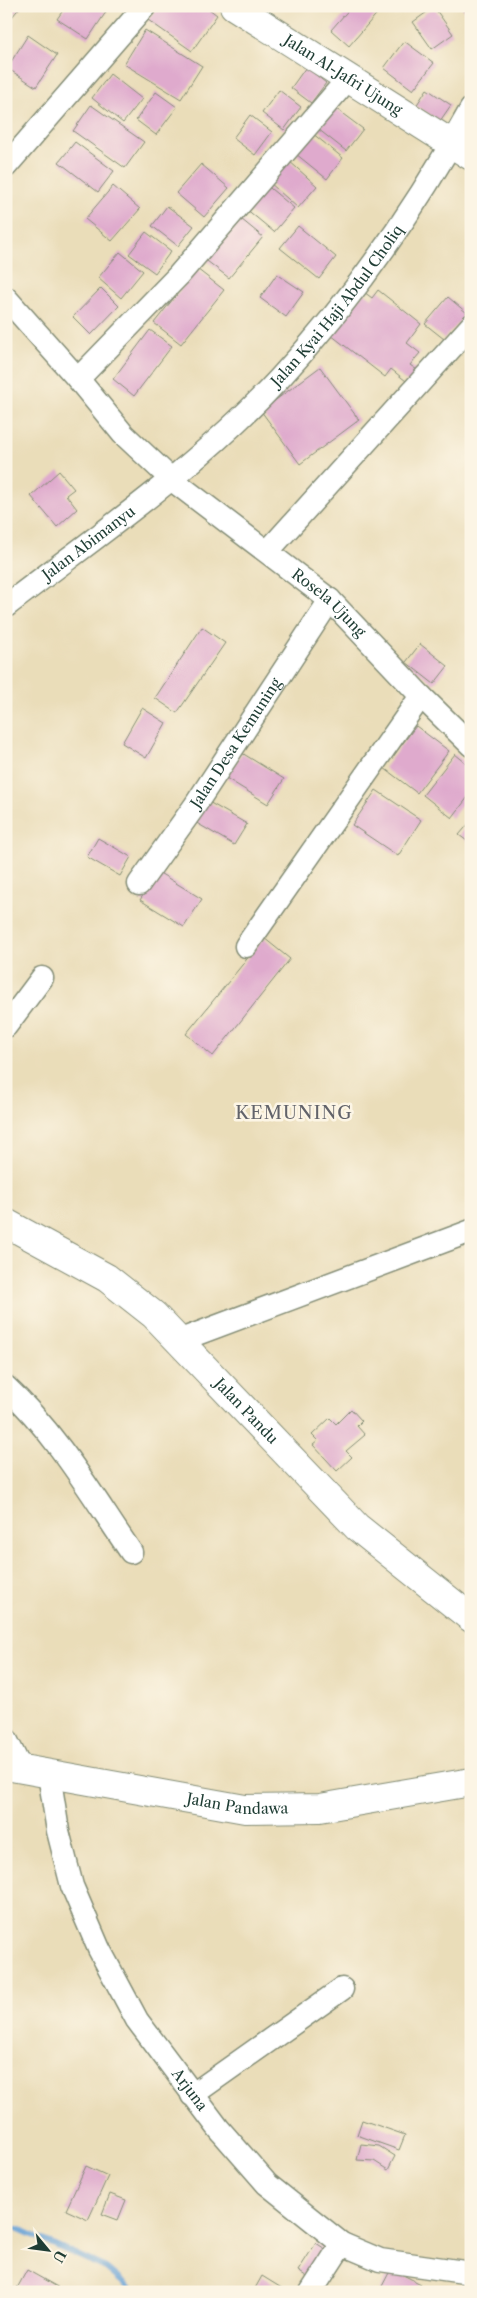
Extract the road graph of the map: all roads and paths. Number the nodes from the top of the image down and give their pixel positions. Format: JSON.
{"nodes":[{"id":1,"x":145,"y":6,"type":"edge"},
{"id":2,"x":249,"y":10,"type":"edge"},
{"id":3,"x":347,"y":80,"type":"junction"},
{"id":4,"x":471,"y":109,"type":"edge"},
{"id":5,"x":461,"y":150,"type":"edge"},
{"id":6,"x":6,"y":166,"type":"edge"},
{"id":7,"x":6,"y":298,"type":"edge"},
{"id":8,"x":471,"y":326,"type":"edge"},
{"id":9,"x":78,"y":379,"type":"junction"},
{"id":10,"x":171,"y":479,"type":"junction"},
{"id":11,"x":268,"y":551,"type":"junction"},
{"id":12,"x":330,"y":600,"type":"junction"},
{"id":13,"x":6,"y":606,"type":"edge"},
{"id":14,"x":420,"y":696,"type":"junction"},
{"id":15,"x":471,"y":745,"type":"edge"},
{"id":16,"x":139,"y":884,"type":"dead end"},
{"id":17,"x":246,"y":946,"type":"dead end"},
{"id":18,"x":42,"y":978,"type":"dead end"},
{"id":19,"x":6,"y":1026,"type":"edge"},
{"id":20,"x":6,"y":1223,"type":"edge"},
{"id":21,"x":471,"y":1231,"type":"edge"},
{"id":22,"x":178,"y":1341,"type":"junction"},
{"id":23,"x":6,"y":1387,"type":"edge"},
{"id":24,"x":131,"y":1552,"type":"dead end"},
{"id":25,"x":471,"y":1618,"type":"edge"},
{"id":26,"x":6,"y":1739,"type":"edge"},
{"id":27,"x":14,"y":1767,"type":"edge"},
{"id":28,"x":49,"y":1774,"type":"junction"},
{"id":29,"x":471,"y":1782,"type":"edge"},
{"id":30,"x":342,"y":1989,"type":"dead end"},
{"id":31,"x":192,"y":2095,"type":"junction"},
{"id":32,"x":342,"y":2244,"type":"junction"},
{"id":33,"x":471,"y":2273,"type":"edge"},
{"id":34,"x":311,"y":2292,"type":"edge"}],
"edges":[{"from":1,"to":6,"type":"street"},
{"from":2,"to":3,"type":"street","name":"Jalan Al-Jafri Ujung"},
{"from":3,"to":5,"type":"street","name":"Jalan Al-Jafri Ujung"},
{"from":3,"to":9,"type":"street"},
{"from":4,"to":5,"type":"street","name":"Jalan Kyai Haji Abdul Choliq"},
{"from":5,"to":10,"type":"street","name":"Jalan Kyai Haji Abdul Choliq"},
{"from":7,"to":9,"type":"street","name":"Rosela Ujung"},
{"from":8,"to":11,"type":"street"},
{"from":9,"to":10,"type":"street","name":"Rosela Ujung"},
{"from":10,"to":11,"type":"street","name":"Rosela Ujung"},
{"from":10,"to":13,"type":"street","name":"Jalan Abimanyu"},
{"from":11,"to":12,"type":"street","name":"Rosela Ujung"},
{"from":12,"to":14,"type":"street","name":"Rosela Ujung"},
{"from":12,"to":16,"type":"street","name":"Jalan Desa Kemuning"},
{"from":14,"to":15,"type":"street","name":"Rosela Ujung"},
{"from":14,"to":17,"type":"street"},
{"from":18,"to":19,"type":"street"},
{"from":20,"to":22,"type":"street","name":"Jalan Pandu"},
{"from":21,"to":22,"type":"street"},
{"from":22,"to":25,"type":"street","name":"Jalan Pandu"},
{"from":23,"to":24,"type":"street"},
{"from":26,"to":27,"type":"street"},
{"from":27,"to":28,"type":"street","name":"Jalan Pandawa"},
{"from":28,"to":29,"type":"street","name":"Jalan Pandawa"},
{"from":28,"to":31,"type":"street","name":"Arjuna"},
{"from":30,"to":31,"type":"street"},
{"from":31,"to":32,"type":"street","name":"Arjuna"},
{"from":32,"to":33,"type":"street","name":"Arjuna"},
{"from":32,"to":34,"type":"street"}]}
